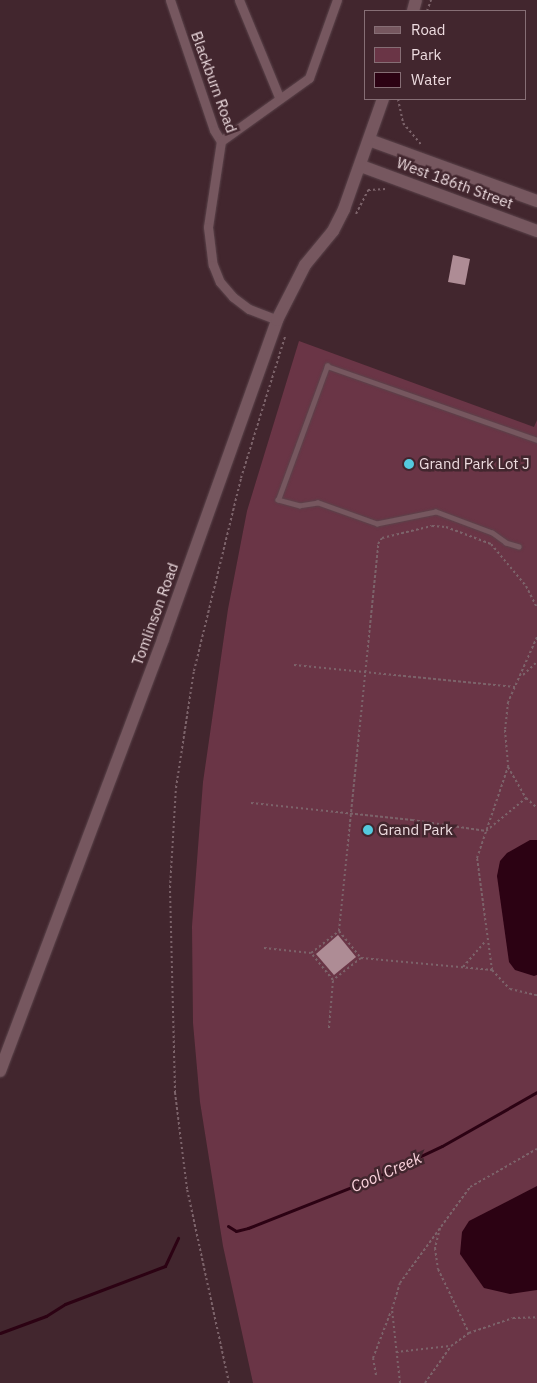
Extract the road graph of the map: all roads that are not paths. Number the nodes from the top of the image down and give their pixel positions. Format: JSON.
{"nodes":[{"id":1,"x":170,"y":0,"type":"edge"},
{"id":2,"x":240,"y":0,"type":"edge"},
{"id":3,"x":337,"y":0,"type":"edge"},
{"id":4,"x":279,"y":97,"type":"junction"},
{"id":5,"x":383,"y":100,"type":"edge"},
{"id":6,"x":369,"y":140,"type":"junction"},
{"id":7,"x":222,"y":141,"type":"junction"},
{"id":8,"x":361,"y":166,"type":"junction"},
{"id":9,"x":537,"y":201,"type":"edge"},
{"id":10,"x":537,"y":231,"type":"edge"},
{"id":11,"x":282,"y":324,"type":"junction"},
{"id":12,"x":537,"y":440,"type":"edge"},
{"id":13,"x":519,"y":547,"type":"dead end"},
{"id":14,"x":0,"y":1070,"type":"edge"}],
"edges":[{"from":1,"to":7,"type":"street","name":"Blackburn Road"},
{"from":2,"to":4,"type":"street"},
{"from":3,"to":4,"type":"street"},
{"from":4,"to":7,"type":"street"},
{"from":5,"to":6,"type":"street","name":"Tomlinson Road"},
{"from":6,"to":8,"type":"street","name":"Tomlinson Road"},
{"from":6,"to":9,"type":"street","name":"West 186th Street"},
{"from":7,"to":11,"type":"street","name":"Blackburn Road"},
{"from":8,"to":10,"type":"street","name":"West 186th Street"},
{"from":8,"to":11,"type":"street","name":"Tomlinson Road"},
{"from":11,"to":14,"type":"street","name":"Tomlinson Road"},
{"from":12,"to":13,"type":"lane"}]}
